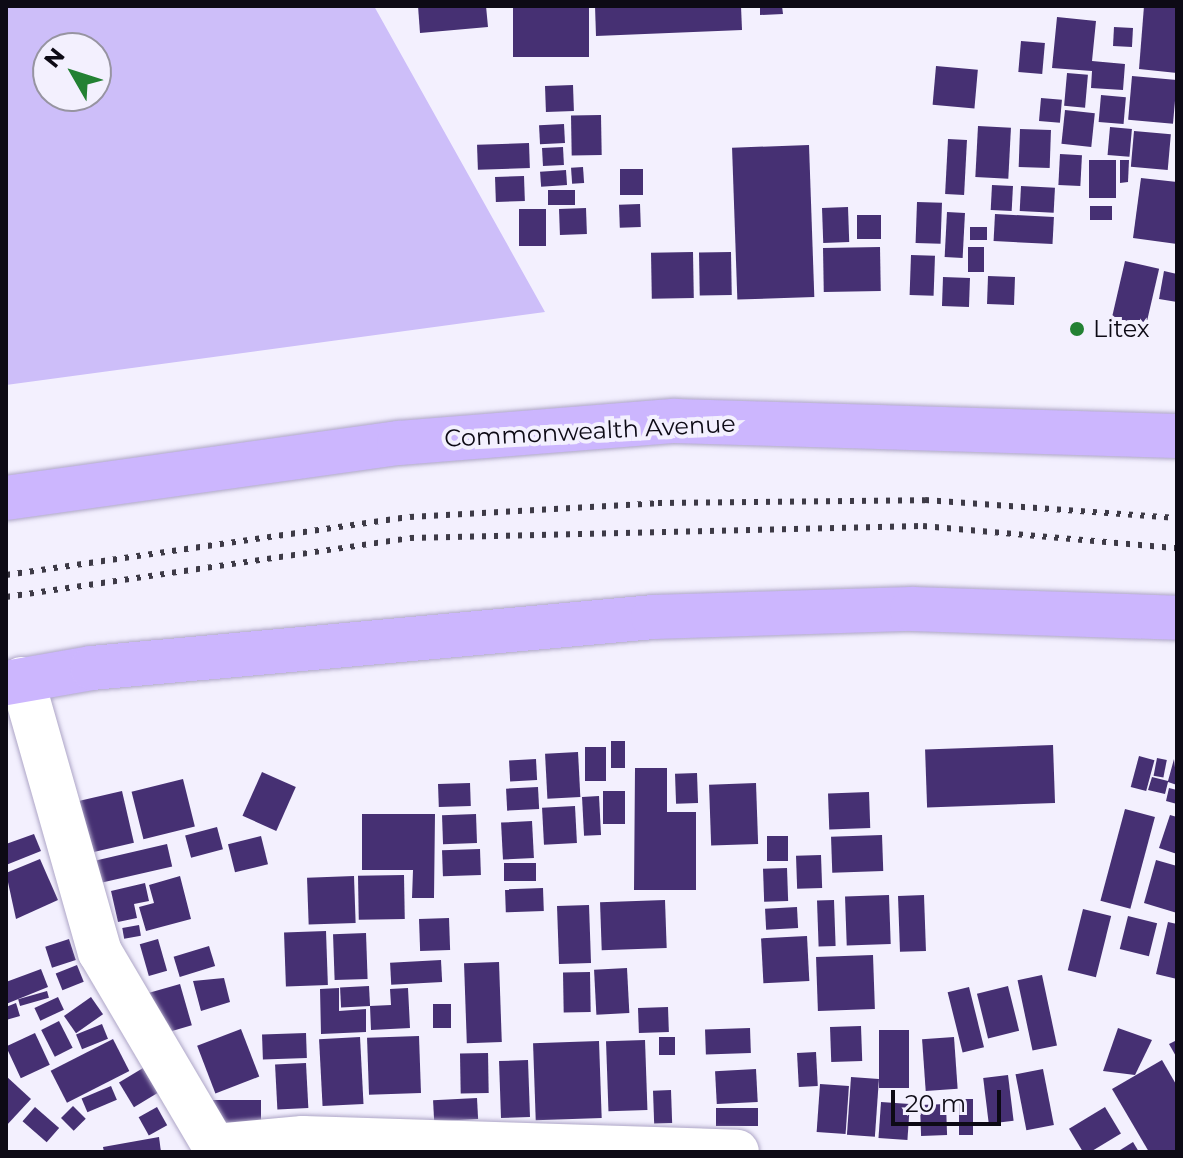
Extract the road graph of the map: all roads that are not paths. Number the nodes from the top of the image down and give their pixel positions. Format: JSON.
{"nodes":[{"id":1,"x":1177,"y":436,"type":"edge"},
{"id":2,"x":6,"y":498,"type":"edge"},
{"id":3,"x":1177,"y":618,"type":"edge"},
{"id":4,"x":14,"y":681,"type":"edge"},
{"id":5,"x":216,"y":1149,"type":"edge"},
{"id":6,"x":737,"y":1152,"type":"edge"}],
"edges":[{"from":1,"to":2,"type":"main road","name":"Commonwealth Avenue"},
{"from":3,"to":4,"type":"main road"},
{"from":4,"to":5,"type":"street"},
{"from":5,"to":6,"type":"street"}]}
